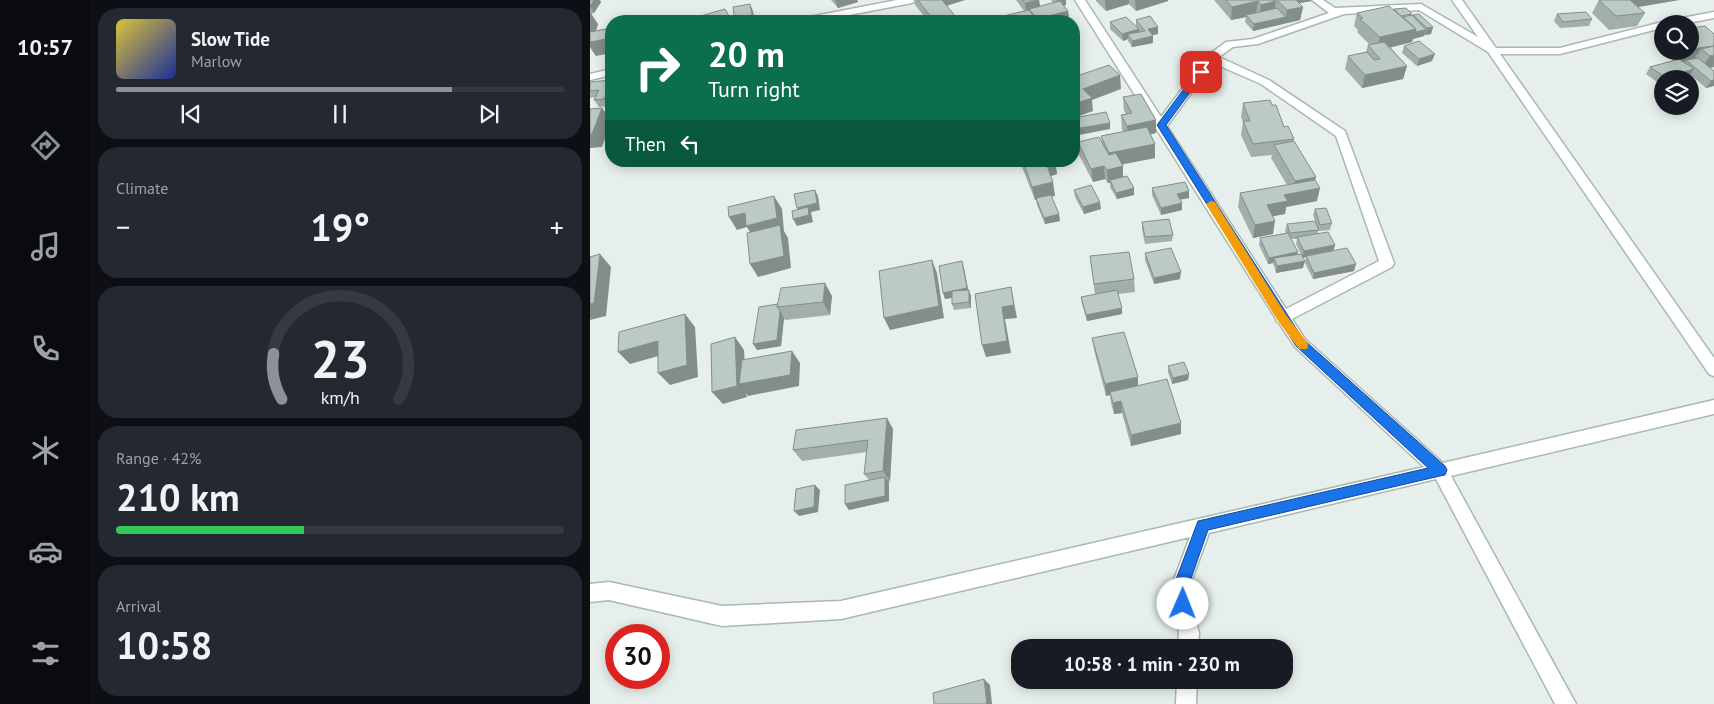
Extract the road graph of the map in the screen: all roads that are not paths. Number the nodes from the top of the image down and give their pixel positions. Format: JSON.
{"nodes":[{"id":1,"x":912,"y":0,"type":"edge"},
{"id":2,"x":1080,"y":0,"type":"edge"},
{"id":3,"x":1317,"y":0,"type":"edge"},
{"id":4,"x":1457,"y":0,"type":"edge"},
{"id":5,"x":1343,"y":11,"type":"junction"},
{"id":6,"x":835,"y":15,"type":"edge"},
{"id":7,"x":1714,"y":15,"type":"edge"},
{"id":8,"x":1699,"y":18,"type":"edge"},
{"id":9,"x":1654,"y":27,"type":"edge"},
{"id":10,"x":1493,"y":51,"type":"junction"},
{"id":11,"x":1210,"y":58,"type":"junction"},
{"id":12,"x":605,"y":73,"type":"edge"},
{"id":13,"x":590,"y":77,"type":"edge"},
{"id":14,"x":1162,"y":125,"type":"junction"},
{"id":15,"x":1282,"y":318,"type":"junction"},
{"id":16,"x":1714,"y":370,"type":"edge"},
{"id":17,"x":1714,"y":407,"type":"edge"},
{"id":18,"x":1440,"y":470,"type":"junction"},
{"id":19,"x":1203,"y":525,"type":"junction"},
{"id":20,"x":590,"y":593,"type":"edge"},
{"id":21,"x":1189,"y":639,"type":"edge"},
{"id":22,"x":1187,"y":689,"type":"edge"},
{"id":23,"x":1186,"y":704,"type":"edge"},
{"id":24,"x":1566,"y":704,"type":"edge"}],
"edges":[{"from":1,"to":6,"type":"street"},
{"from":2,"to":14,"type":"street"},
{"from":3,"to":5,"type":"street"},
{"from":4,"to":10,"type":"street"},
{"from":5,"to":10,"type":"street"},
{"from":5,"to":11,"type":"street"},
{"from":7,"to":8,"type":"street"},
{"from":9,"to":10,"type":"street"},
{"from":10,"to":16,"type":"street"},
{"from":11,"to":14,"type":"street"},
{"from":11,"to":15,"type":"street"},
{"from":12,"to":13,"type":"street"},
{"from":14,"to":15,"type":"street"},
{"from":15,"to":18,"type":"street"},
{"from":17,"to":18,"type":"street"},
{"from":18,"to":19,"type":"street"},
{"from":18,"to":24,"type":"street"},
{"from":19,"to":20,"type":"street"},
{"from":19,"to":21,"type":"street"},
{"from":22,"to":23,"type":"street"}]}
